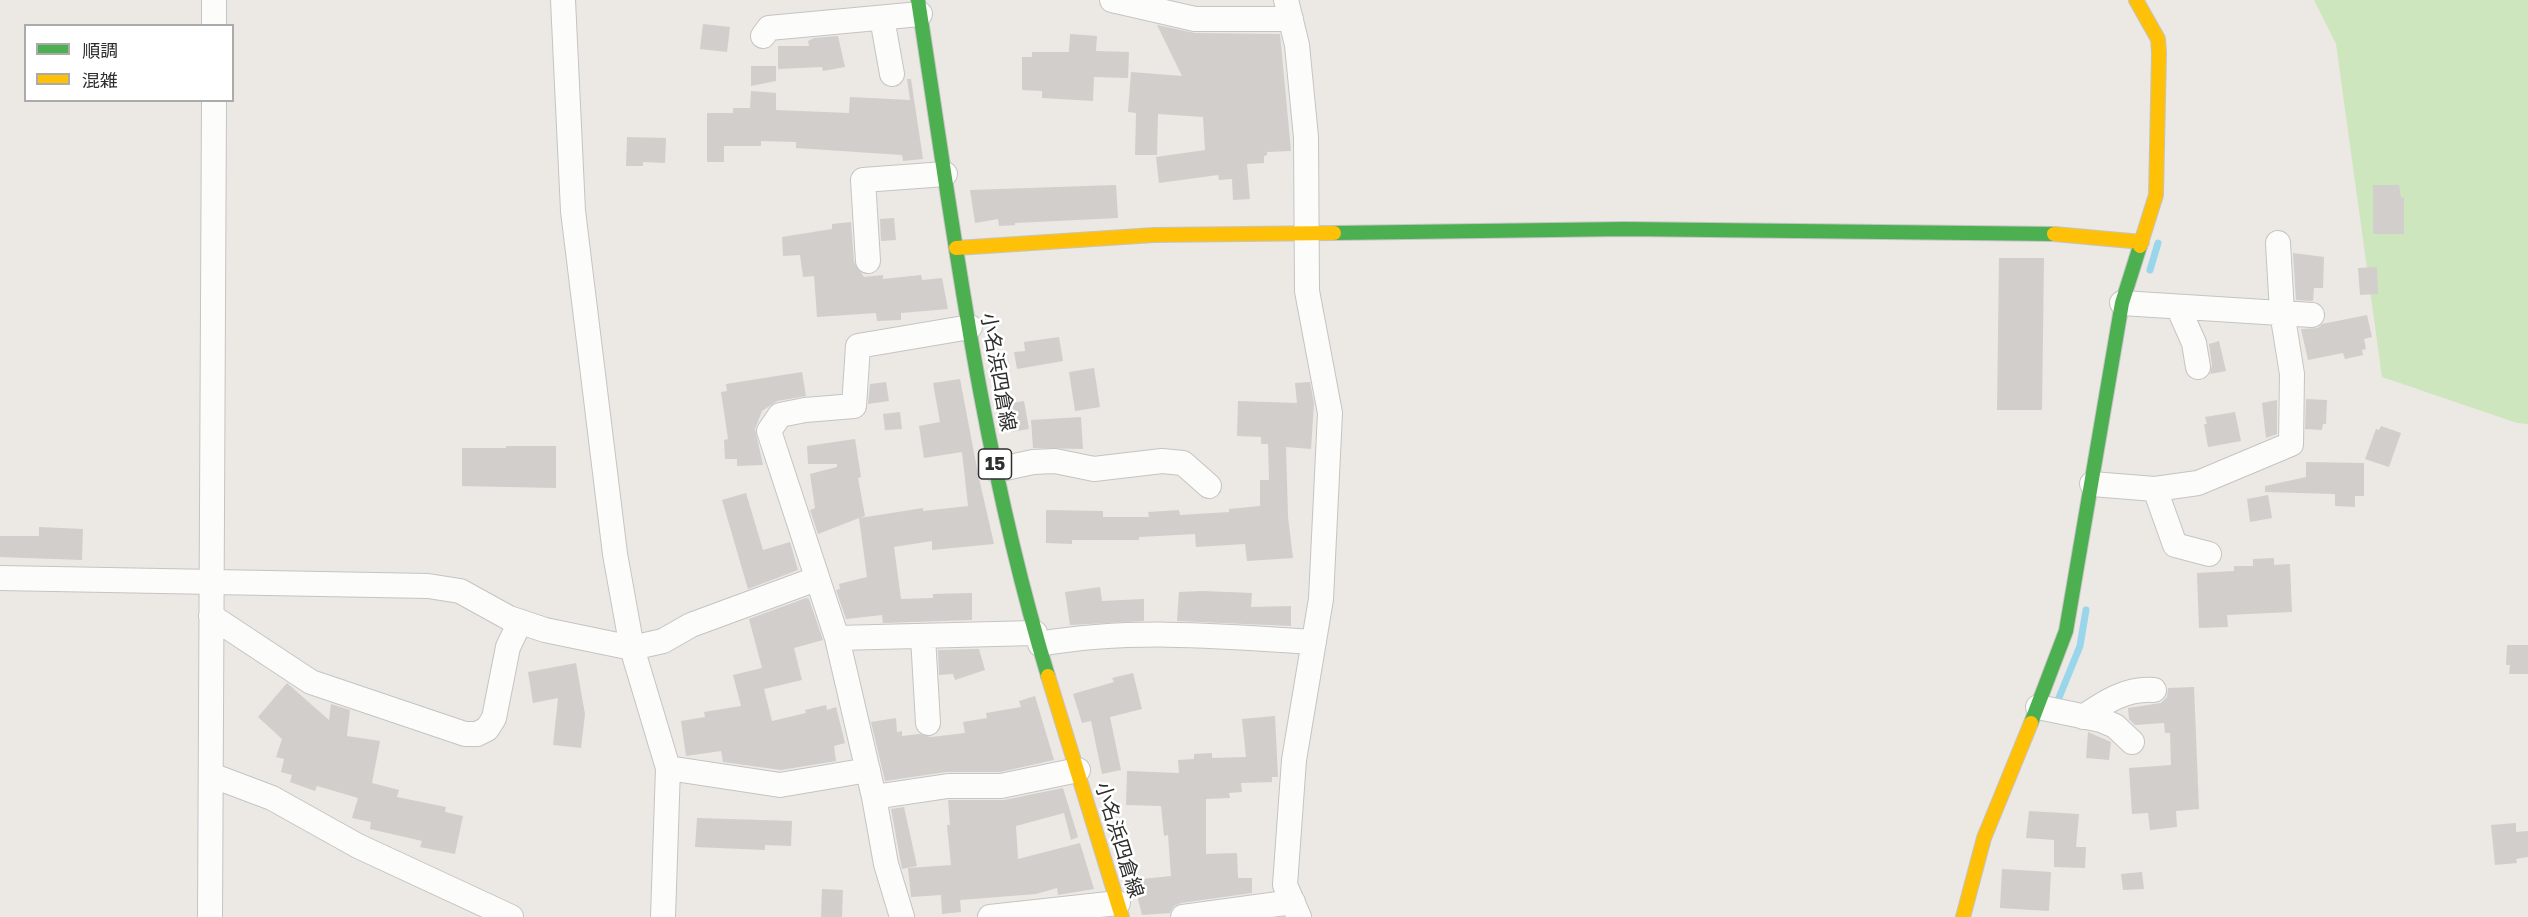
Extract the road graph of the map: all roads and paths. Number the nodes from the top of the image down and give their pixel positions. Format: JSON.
{"nodes":[{"id":1,"x":214,"y":0,"type":"edge"},
{"id":2,"x":563,"y":0,"type":"edge"},
{"id":3,"x":1112,"y":0,"type":"edge"},
{"id":4,"x":2136,"y":0,"type":"edge"},
{"id":5,"x":919,"y":7,"type":"edge"},
{"id":6,"x":1289,"y":9,"type":"edge"},
{"id":7,"x":882,"y":18,"type":"junction"},
{"id":8,"x":214,"y":24,"type":"edge"},
{"id":9,"x":763,"y":36,"type":"dead end"},
{"id":10,"x":892,"y":74,"type":"dead end"},
{"id":11,"x":214,"y":102,"type":"edge"},
{"id":12,"x":945,"y":174,"type":"junction"},
{"id":13,"x":1309,"y":232,"type":"junction"},
{"id":14,"x":2142,"y":242,"type":"junction"},
{"id":15,"x":2278,"y":243,"type":"dead end"},
{"id":16,"x":956,"y":248,"type":"junction"},
{"id":17,"x":868,"y":261,"type":"dead end"},
{"id":18,"x":2132,"y":303,"type":"junction"},
{"id":19,"x":2178,"y":307,"type":"junction"},
{"id":20,"x":2282,"y":312,"type":"junction"},
{"id":21,"x":2312,"y":315,"type":"dead end"},
{"id":22,"x":970,"y":327,"type":"junction"},
{"id":23,"x":2199,"y":367,"type":"dead end"},
{"id":24,"x":996,"y":470,"type":"junction"},
{"id":25,"x":2100,"y":485,"type":"junction"},
{"id":26,"x":1209,"y":486,"type":"dead end"},
{"id":27,"x":2155,"y":489,"type":"junction"},
{"id":28,"x":2209,"y":554,"type":"dead end"},
{"id":29,"x":0,"y":578,"type":"edge"},
{"id":30,"x":816,"y":579,"type":"junction"},
{"id":31,"x":211,"y":583,"type":"junction"},
{"id":32,"x":210,"y":616,"type":"junction"},
{"id":33,"x":520,"y":622,"type":"junction"},
{"id":34,"x":923,"y":637,"type":"junction"},
{"id":35,"x":837,"y":638,"type":"junction"},
{"id":36,"x":1038,"y":638,"type":"junction"},
{"id":37,"x":1314,"y":642,"type":"junction"},
{"id":38,"x":632,"y":648,"type":"junction"},
{"id":39,"x":2154,"y":690,"type":"dead end"},
{"id":40,"x":2049,"y":709,"type":"junction"},
{"id":41,"x":2082,"y":717,"type":"junction"},
{"id":42,"x":928,"y":723,"type":"dead end"},
{"id":43,"x":2132,"y":742,"type":"dead end"},
{"id":44,"x":668,"y":768,"type":"junction"},
{"id":45,"x":868,"y":770,"type":"junction"},
{"id":46,"x":1077,"y":770,"type":"junction"},
{"id":47,"x":211,"y":775,"type":"junction"},
{"id":48,"x":874,"y":797,"type":"junction"},
{"id":49,"x":1120,"y":910,"type":"edge"},
{"id":50,"x":1296,"y":910,"type":"edge"},
{"id":51,"x":210,"y":917,"type":"edge"},
{"id":52,"x":511,"y":917,"type":"edge"},
{"id":53,"x":663,"y":917,"type":"edge"},
{"id":54,"x":902,"y":917,"type":"edge"},
{"id":55,"x":990,"y":917,"type":"edge"},
{"id":56,"x":1183,"y":917,"type":"edge"},
{"id":57,"x":1963,"y":917,"type":"edge"}],
"edges":[{"from":1,"to":8,"type":"street"},
{"from":2,"to":38,"type":"street"},
{"from":3,"to":6,"type":"street"},
{"from":4,"to":14,"type":"street"},
{"from":5,"to":7,"type":"street"},
{"from":5,"to":12,"type":"street","name":"小名浜四倉線","number":"15"},
{"from":6,"to":13,"type":"street"},
{"from":7,"to":9,"type":"street"},
{"from":7,"to":10,"type":"street"},
{"from":11,"to":31,"type":"street"},
{"from":12,"to":16,"type":"street","name":"小名浜四倉線","number":"15"},
{"from":12,"to":17,"type":"street"},
{"from":13,"to":14,"type":"street"},
{"from":13,"to":16,"type":"street"},
{"from":13,"to":37,"type":"street"},
{"from":14,"to":18,"type":"street"},
{"from":15,"to":20,"type":"street"},
{"from":16,"to":22,"type":"street","name":"小名浜四倉線","number":"15"},
{"from":18,"to":19,"type":"street"},
{"from":18,"to":25,"type":"street"},
{"from":19,"to":20,"type":"street"},
{"from":19,"to":23,"type":"street"},
{"from":20,"to":21,"type":"street"},
{"from":20,"to":27,"type":"street"},
{"from":22,"to":24,"type":"street","name":"小名浜四倉線","number":"15"},
{"from":22,"to":30,"type":"street"},
{"from":24,"to":26,"type":"street"},
{"from":24,"to":36,"type":"street","name":"小名浜四倉線","number":"15"},
{"from":25,"to":27,"type":"street"},
{"from":25,"to":40,"type":"street"},
{"from":27,"to":28,"type":"street"},
{"from":29,"to":31,"type":"street"},
{"from":30,"to":35,"type":"street"},
{"from":30,"to":38,"type":"street"},
{"from":31,"to":32,"type":"street"},
{"from":31,"to":33,"type":"street"},
{"from":32,"to":33,"type":"street"},
{"from":32,"to":47,"type":"street"},
{"from":33,"to":38,"type":"street"},
{"from":34,"to":35,"type":"street"},
{"from":34,"to":36,"type":"street"},
{"from":34,"to":42,"type":"street"},
{"from":35,"to":45,"type":"street"},
{"from":36,"to":37,"type":"street"},
{"from":36,"to":46,"type":"street","name":"小名浜四倉線","number":"15"},
{"from":37,"to":50,"type":"street"},
{"from":38,"to":44,"type":"street"},
{"from":39,"to":41,"type":"street"},
{"from":40,"to":41,"type":"street"},
{"from":40,"to":57,"type":"street"},
{"from":41,"to":43,"type":"street"},
{"from":44,"to":45,"type":"street"},
{"from":44,"to":53,"type":"street"},
{"from":45,"to":48,"type":"street"},
{"from":46,"to":48,"type":"street"},
{"from":46,"to":49,"type":"street","name":"小名浜四倉線","number":"15"},
{"from":47,"to":51,"type":"street"},
{"from":47,"to":52,"type":"street"},
{"from":48,"to":54,"type":"street"},
{"from":49,"to":55,"type":"street"},
{"from":50,"to":56,"type":"street"}]}
